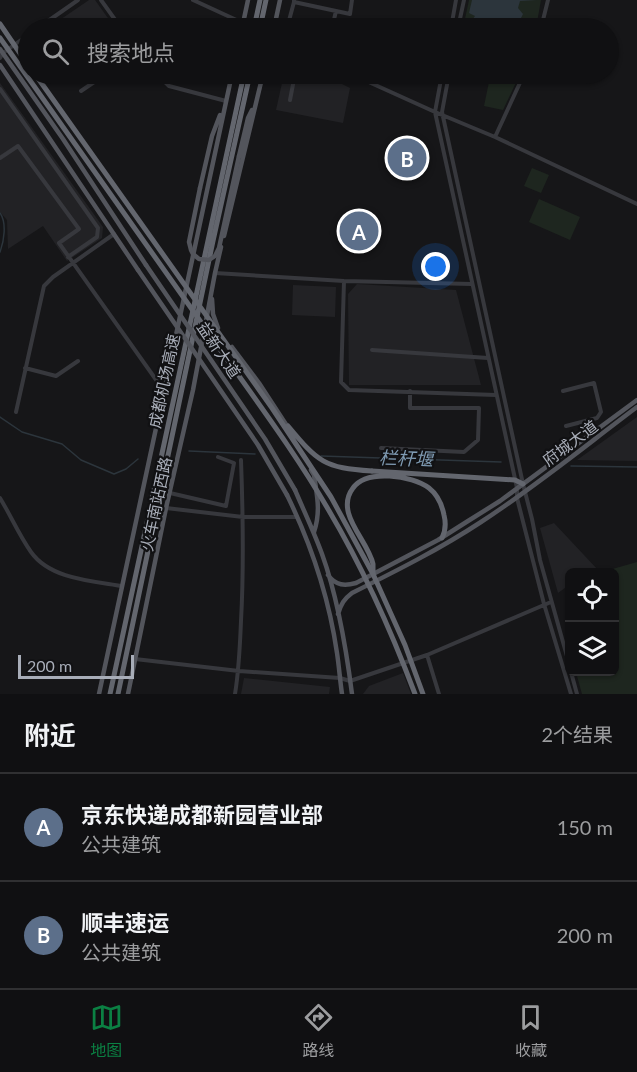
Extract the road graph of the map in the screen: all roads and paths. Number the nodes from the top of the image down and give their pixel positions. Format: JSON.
{"nodes":[{"id":1,"x":78,"y":0,"type":"edge"},
{"id":2,"x":101,"y":0,"type":"edge"},
{"id":3,"x":193,"y":0,"type":"edge"},
{"id":4,"x":248,"y":0,"type":"edge"},
{"id":5,"x":258,"y":0,"type":"edge"},
{"id":6,"x":266,"y":0,"type":"edge"},
{"id":7,"x":280,"y":0,"type":"edge"},
{"id":8,"x":352,"y":0,"type":"edge"},
{"id":9,"x":456,"y":0,"type":"edge"},
{"id":10,"x":464,"y":0,"type":"edge"},
{"id":11,"x":548,"y":0,"type":"edge"},
{"id":12,"x":294,"y":1,"type":"edge"},
{"id":13,"x":336,"y":11,"type":"junction"},
{"id":14,"x":52,"y":18,"type":"edge"},
{"id":15,"x":114,"y":18,"type":"edge"},
{"id":16,"x":227,"y":18,"type":"edge"},
{"id":17,"x":244,"y":18,"type":"edge"},
{"id":18,"x":255,"y":18,"type":"edge"},
{"id":19,"x":262,"y":18,"type":"edge"},
{"id":20,"x":276,"y":18,"type":"edge"},
{"id":21,"x":290,"y":18,"type":"edge"},
{"id":22,"x":334,"y":18,"type":"edge"},
{"id":23,"x":453,"y":18,"type":"edge"},
{"id":24,"x":460,"y":18,"type":"edge"},
{"id":25,"x":544,"y":18,"type":"edge"},
{"id":26,"x":0,"y":24,"type":"edge"},
{"id":27,"x":0,"y":38,"type":"edge"},
{"id":28,"x":18,"y":42,"type":"edge"},
{"id":29,"x":18,"y":50,"type":"edge"},
{"id":30,"x":1,"y":54,"type":"edge"},
{"id":31,"x":18,"y":64,"type":"edge"},
{"id":32,"x":0,"y":65,"type":"edge"},
{"id":33,"x":18,"y":77,"type":"edge"},
{"id":34,"x":23,"y":84,"type":"edge"},
{"id":35,"x":32,"y":84,"type":"edge"},
{"id":36,"x":41,"y":84,"type":"edge"},
{"id":37,"x":91,"y":84,"type":"edge"},
{"id":38,"x":167,"y":84,"type":"edge"},
{"id":39,"x":229,"y":84,"type":"edge"},
{"id":40,"x":242,"y":84,"type":"edge"},
{"id":41,"x":248,"y":84,"type":"edge"},
{"id":42,"x":261,"y":84,"type":"edge"},
{"id":43,"x":293,"y":84,"type":"edge"},
{"id":44,"x":373,"y":84,"type":"edge"},
{"id":45,"x":440,"y":84,"type":"edge"},
{"id":46,"x":447,"y":84,"type":"edge"},
{"id":47,"x":519,"y":84,"type":"edge"},
{"id":48,"x":0,"y":89,"type":"edge"},
{"id":49,"x":81,"y":91,"type":"dead end"},
{"id":50,"x":257,"y":100,"type":"junction"},
{"id":51,"x":290,"y":100,"type":"dead end"},
{"id":52,"x":225,"y":101,"type":"junction"},
{"id":53,"x":435,"y":112,"type":"junction"},
{"id":54,"x":442,"y":116,"type":"junction"},
{"id":55,"x":495,"y":137,"type":"junction"},
{"id":56,"x":1,"y":155,"type":"edge"},
{"id":57,"x":222,"y":189,"type":"junction"},
{"id":58,"x":637,"y":204,"type":"edge"},
{"id":59,"x":114,"y":234,"type":"junction"},
{"id":60,"x":69,"y":257,"type":"junction"},
{"id":61,"x":73,"y":263,"type":"junction"},
{"id":62,"x":215,"y":273,"type":"junction"},
{"id":63,"x":344,"y":281,"type":"junction"},
{"id":64,"x":472,"y":284,"type":"junction"},
{"id":65,"x":212,"y":290,"type":"junction"},
{"id":66,"x":372,"y":350,"type":"dead end"},
{"id":67,"x":488,"y":358,"type":"junction"},
{"id":68,"x":78,"y":361,"type":"dead end"},
{"id":69,"x":25,"y":368,"type":"junction"},
{"id":70,"x":164,"y":391,"type":"junction"},
{"id":71,"x":410,"y":391,"type":"junction"},
{"id":72,"x":563,"y":391,"type":"dead end"},
{"id":73,"x":496,"y":394,"type":"junction"},
{"id":74,"x":637,"y":400,"type":"edge"},
{"id":75,"x":637,"y":407,"type":"edge"},
{"id":76,"x":272,"y":408,"type":"junction"},
{"id":77,"x":16,"y":412,"type":"dead end"},
{"id":78,"x":566,"y":426,"type":"dead end"},
{"id":79,"x":381,"y":448,"type":"dead end"},
{"id":80,"x":218,"y":457,"type":"dead end"},
{"id":81,"x":241,"y":460,"type":"dead end"},
{"id":82,"x":372,"y":474,"type":"junction"},
{"id":83,"x":515,"y":480,"type":"junction"},
{"id":84,"x":523,"y":484,"type":"junction"},
{"id":85,"x":517,"y":488,"type":"junction"},
{"id":86,"x":525,"y":492,"type":"junction"},
{"id":87,"x":170,"y":493,"type":"junction"},
{"id":88,"x":0,"y":498,"type":"edge"},
{"id":89,"x":517,"y":498,"type":"junction"},
{"id":90,"x":226,"y":506,"type":"junction"},
{"id":91,"x":166,"y":508,"type":"junction"},
{"id":92,"x":224,"y":515,"type":"junction"},
{"id":93,"x":243,"y":517,"type":"junction"},
{"id":94,"x":297,"y":517,"type":"junction"},
{"id":95,"x":314,"y":532,"type":"junction"},
{"id":96,"x":442,"y":538,"type":"junction"},
{"id":97,"x":373,"y":574,"type":"junction"},
{"id":98,"x":328,"y":575,"type":"junction"},
{"id":99,"x":122,"y":586,"type":"junction"},
{"id":100,"x":551,"y":602,"type":"junction"},
{"id":101,"x":544,"y":604,"type":"junction"},
{"id":102,"x":338,"y":614,"type":"junction"},
{"id":103,"x":565,"y":651,"type":"edge"},
{"id":104,"x":427,"y":655,"type":"junction"},
{"id":105,"x":135,"y":659,"type":"junction"},
{"id":106,"x":238,"y":671,"type":"junction"},
{"id":107,"x":572,"y":676,"type":"edge"},
{"id":108,"x":340,"y":678,"type":"junction"},
{"id":109,"x":350,"y":681,"type":"junction"},
{"id":110,"x":99,"y":694,"type":"edge"},
{"id":111,"x":110,"y":694,"type":"edge"},
{"id":112,"x":118,"y":694,"type":"edge"},
{"id":113,"x":128,"y":694,"type":"edge"},
{"id":114,"x":234,"y":694,"type":"edge"},
{"id":115,"x":342,"y":694,"type":"edge"},
{"id":116,"x":352,"y":694,"type":"edge"},
{"id":117,"x":415,"y":694,"type":"edge"},
{"id":118,"x":423,"y":694,"type":"edge"},
{"id":119,"x":439,"y":694,"type":"edge"},
{"id":120,"x":571,"y":694,"type":"edge"},
{"id":121,"x":577,"y":694,"type":"edge"}],
"edges":[{"from":1,"to":14,"type":"street"},
{"from":2,"to":15,"type":"street"},
{"from":3,"to":16,"type":"street"},
{"from":4,"to":17,"type":"main road"},
{"from":5,"to":18,"type":"highway"},
{"from":6,"to":19,"type":"highway"},
{"from":7,"to":20,"type":"main road"},
{"from":8,"to":13,"type":"street"},
{"from":9,"to":23,"type":"street"},
{"from":10,"to":24,"type":"street"},
{"from":11,"to":25,"type":"street"},
{"from":12,"to":13,"type":"street"},
{"from":12,"to":21,"type":"street"},
{"from":13,"to":22,"type":"street"},
{"from":26,"to":29,"type":"highway","bridge":true},
{"from":27,"to":31,"type":"highway","bridge":true},
{"from":28,"to":30,"type":"street"},
{"from":30,"to":33,"type":"main road","name":"益新大道","bridge":true},
{"from":32,"to":59,"type":"main road","name":"益新大道"},
{"from":34,"to":95,"type":"main road","name":"益新大道","bridge":true},
{"from":35,"to":117,"type":"highway","bridge":true},
{"from":36,"to":76,"type":"highway","bridge":true},
{"from":37,"to":49,"type":"street"},
{"from":38,"to":52,"type":"street"},
{"from":39,"to":52,"type":"main road"},
{"from":40,"to":57,"type":"highway","name":"成都机场高速"},
{"from":41,"to":57,"type":"highway","name":"成都机场高速"},
{"from":42,"to":50,"type":"main road","name":"火车南站西路"},
{"from":43,"to":51,"type":"street"},
{"from":44,"to":53,"type":"street"},
{"from":45,"to":53,"type":"street"},
{"from":46,"to":54,"type":"street"},
{"from":47,"to":55,"type":"street"},
{"from":48,"to":60,"type":"street"},
{"from":50,"to":52,"type":"main road","bridge":true},
{"from":50,"to":62,"type":"main road","name":"火车南站西路"},
{"from":52,"to":70,"type":"main road"},
{"from":53,"to":54,"type":"street"},
{"from":53,"to":64,"type":"street"},
{"from":54,"to":55,"type":"street"},
{"from":54,"to":84,"type":"street"},
{"from":55,"to":58,"type":"street"},
{"from":56,"to":60,"type":"street"},
{"from":57,"to":111,"type":"highway","name":"成都机场高速"},
{"from":57,"to":112,"type":"highway","name":"成都机场高速"},
{"from":59,"to":61,"type":"street"},
{"from":59,"to":94,"type":"main road","name":"益新大道","bridge":true},
{"from":60,"to":61,"type":"street"},
{"from":61,"to":69,"type":"street"},
{"from":61,"to":70,"type":"street"},
{"from":62,"to":63,"type":"street"},
{"from":62,"to":65,"type":"main road","name":"火车南站西路"},
{"from":63,"to":64,"type":"street"},
{"from":63,"to":71,"type":"street"},
{"from":64,"to":67,"type":"street"},
{"from":65,"to":87,"type":"main road","name":"火车南站西路"},
{"from":65,"to":95,"type":"main road"},
{"from":66,"to":67,"type":"street"},
{"from":67,"to":73,"type":"street"},
{"from":68,"to":69,"type":"street"},
{"from":69,"to":77,"type":"street"},
{"from":70,"to":99,"type":"main road"},
{"from":71,"to":73,"type":"street"},
{"from":71,"to":79,"type":"street"},
{"from":72,"to":78,"type":"street"},
{"from":73,"to":83,"type":"street"},
{"from":74,"to":84,"type":"main road","name":"府城大道"},
{"from":75,"to":86,"type":"main road","name":"府城大道"},
{"from":76,"to":82,"type":"highway","bridge":true},
{"from":76,"to":97,"type":"highway","bridge":true},
{"from":80,"to":90,"type":"street"},
{"from":81,"to":93,"type":"street"},
{"from":82,"to":83,"type":"highway"},
{"from":82,"to":96,"type":"highway"},
{"from":82,"to":97,"type":"highway"},
{"from":83,"to":84,"type":"highway"},
{"from":83,"to":85,"type":"street"},
{"from":84,"to":85,"type":"main road","name":"府城大道"},
{"from":84,"to":86,"type":"street"},
{"from":85,"to":89,"type":"street"},
{"from":85,"to":96,"type":"main road","name":"府城大道"},
{"from":86,"to":89,"type":"main road","name":"府城大道"},
{"from":86,"to":100,"type":"street"},
{"from":87,"to":90,"type":"street"},
{"from":87,"to":91,"type":"main road","name":"火车南站西路"},
{"from":88,"to":99,"type":"street"},
{"from":89,"to":101,"type":"street"},
{"from":89,"to":102,"type":"main road","name":"府城大道"},
{"from":90,"to":92,"type":"street"},
{"from":91,"to":92,"type":"street"},
{"from":91,"to":105,"type":"main road","name":"火车南站西路"},
{"from":92,"to":93,"type":"street"},
{"from":93,"to":94,"type":"street"},
{"from":93,"to":106,"type":"street"},
{"from":94,"to":108,"type":"main road","name":"益新大道"},
{"from":95,"to":98,"type":"main road","name":"益新大道"},
{"from":96,"to":98,"type":"main road","name":"府城大道"},
{"from":97,"to":118,"type":"highway","bridge":true},
{"from":98,"to":102,"type":"main road","name":"益新大道"},
{"from":99,"to":110,"type":"main road"},
{"from":100,"to":101,"type":"street"},
{"from":100,"to":103,"type":"street"},
{"from":101,"to":104,"type":"street"},
{"from":101,"to":120,"type":"street"},
{"from":102,"to":109,"type":"main road","name":"益新大道"},
{"from":104,"to":109,"type":"street"},
{"from":104,"to":119,"type":"street"},
{"from":105,"to":106,"type":"street"},
{"from":105,"to":113,"type":"main road","name":"火车南站西路"},
{"from":106,"to":108,"type":"street"},
{"from":106,"to":114,"type":"street"},
{"from":107,"to":121,"type":"street"},
{"from":108,"to":109,"type":"street"},
{"from":108,"to":115,"type":"main road","name":"益新大道"},
{"from":109,"to":116,"type":"main road","name":"益新大道"}]}
